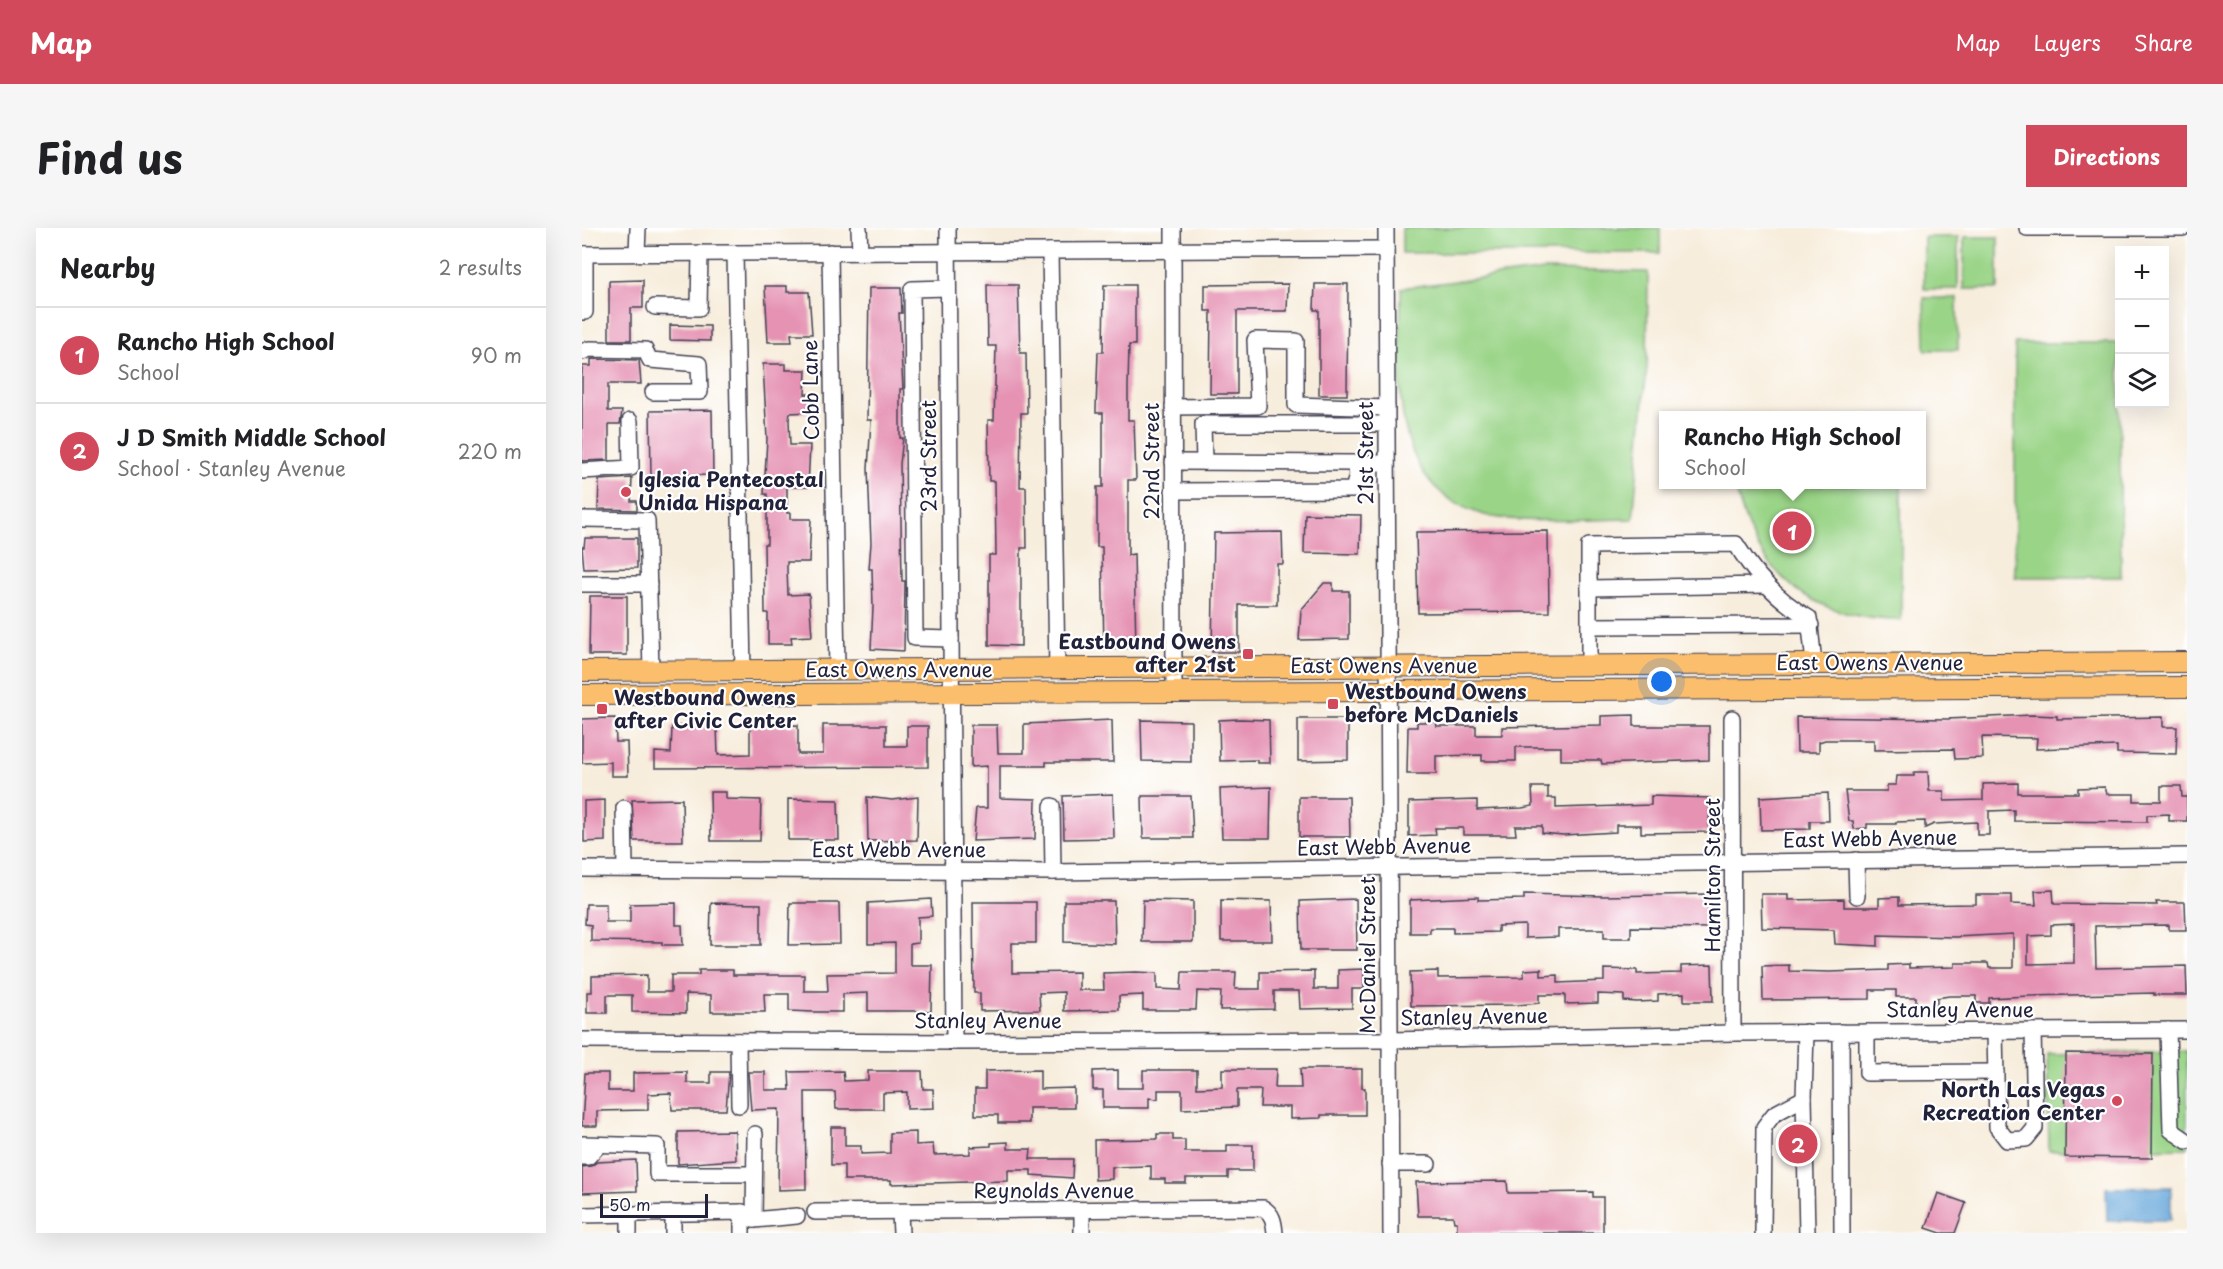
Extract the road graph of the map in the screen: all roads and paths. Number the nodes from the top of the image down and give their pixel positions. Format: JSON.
{"nodes":[{"id":1,"x":638,"y":228,"type":"edge"},
{"id":2,"x":860,"y":228,"type":"edge"},
{"id":3,"x":948,"y":228,"type":"edge"},
{"id":4,"x":1173,"y":228,"type":"edge"},
{"id":5,"x":1386,"y":228,"type":"edge"},
{"id":6,"x":2027,"y":228,"type":"edge"},
{"id":7,"x":2183,"y":228,"type":"edge"},
{"id":8,"x":1386,"y":249,"type":"junction"},
{"id":9,"x":1173,"y":250,"type":"junction"},
{"id":10,"x":1050,"y":251,"type":"junction"},
{"id":11,"x":830,"y":252,"type":"junction"},
{"id":12,"x":860,"y":252,"type":"junction"},
{"id":13,"x":948,"y":252,"type":"junction"},
{"id":14,"x":700,"y":253,"type":"junction"},
{"id":15,"x":735,"y":253,"type":"junction"},
{"id":16,"x":583,"y":254,"type":"edge"},
{"id":17,"x":637,"y":254,"type":"junction"},
{"id":18,"x":948,"y":288,"type":"junction"},
{"id":19,"x":655,"y":307,"type":"dead end"},
{"id":20,"x":582,"y":312,"type":"edge"},
{"id":21,"x":582,"y":352,"type":"edge"},
{"id":22,"x":653,"y":392,"type":"dead end"},
{"id":23,"x":1173,"y":407,"type":"junction"},
{"id":24,"x":1387,"y":408,"type":"junction"},
{"id":25,"x":630,"y":420,"type":"dead end"},
{"id":26,"x":1387,"y":424,"type":"junction"},
{"id":27,"x":1173,"y":462,"type":"junction"},
{"id":28,"x":1204,"y":462,"type":"junction"},
{"id":29,"x":1355,"y":463,"type":"junction"},
{"id":30,"x":1387,"y":463,"type":"junction"},
{"id":31,"x":582,"y":471,"type":"edge"},
{"id":32,"x":1173,"y":490,"type":"junction"},
{"id":33,"x":582,"y":519,"type":"edge"},
{"id":34,"x":582,"y":584,"type":"edge"},
{"id":35,"x":649,"y":584,"type":"junction"},
{"id":36,"x":1767,"y":585,"type":"junction"},
{"id":37,"x":1588,"y":588,"type":"junction"},
{"id":38,"x":1810,"y":625,"type":"junction"},
{"id":39,"x":1588,"y":626,"type":"junction"},
{"id":40,"x":951,"y":639,"type":"junction"},
{"id":41,"x":2187,"y":662,"type":"edge"},
{"id":42,"x":1814,"y":663,"type":"junction"},
{"id":43,"x":1589,"y":664,"type":"junction"},
{"id":44,"x":1174,"y":667,"type":"junction"},
{"id":45,"x":1057,"y":669,"type":"junction"},
{"id":46,"x":837,"y":670,"type":"junction"},
{"id":47,"x":582,"y":671,"type":"edge"},
{"id":48,"x":651,"y":671,"type":"junction"},
{"id":49,"x":743,"y":671,"type":"junction"},
{"id":50,"x":1388,"y":679,"type":"junction"},
{"id":51,"x":951,"y":683,"type":"junction"},
{"id":52,"x":2187,"y":687,"type":"edge"},
{"id":53,"x":1565,"y":690,"type":"junction"},
{"id":54,"x":1174,"y":693,"type":"junction"},
{"id":55,"x":582,"y":695,"type":"edge"},
{"id":56,"x":1732,"y":718,"type":"dead end"},
{"id":57,"x":1052,"y":806,"type":"dead end"},
{"id":58,"x":624,"y":808,"type":"dead end"},
{"id":59,"x":2187,"y":856,"type":"edge"},
{"id":60,"x":1856,"y":860,"type":"junction"},
{"id":61,"x":1735,"y":861,"type":"junction"},
{"id":62,"x":582,"y":868,"type":"edge"},
{"id":63,"x":1389,"y":868,"type":"junction"},
{"id":64,"x":625,"y":869,"type":"junction"},
{"id":65,"x":952,"y":872,"type":"junction"},
{"id":66,"x":1053,"y":872,"type":"junction"},
{"id":67,"x":1857,"y":896,"type":"dead end"},
{"id":68,"x":2168,"y":1030,"type":"junction"},
{"id":69,"x":2187,"y":1030,"type":"edge"},
{"id":70,"x":1995,"y":1031,"type":"junction"},
{"id":71,"x":2033,"y":1031,"type":"junction"},
{"id":72,"x":1806,"y":1032,"type":"junction"},
{"id":73,"x":1841,"y":1032,"type":"junction"},
{"id":74,"x":1867,"y":1032,"type":"junction"},
{"id":75,"x":1733,"y":1033,"type":"junction"},
{"id":76,"x":582,"y":1040,"type":"edge"},
{"id":77,"x":1390,"y":1040,"type":"junction"},
{"id":78,"x":738,"y":1041,"type":"junction"},
{"id":79,"x":954,"y":1042,"type":"junction"},
{"id":80,"x":1996,"y":1072,"type":"junction"},
{"id":81,"x":1804,"y":1098,"type":"junction"},
{"id":82,"x":739,"y":1105,"type":"dead end"},
{"id":83,"x":755,"y":1134,"type":"dead end"},
{"id":84,"x":2187,"y":1141,"type":"edge"},
{"id":85,"x":582,"y":1144,"type":"edge"},
{"id":86,"x":598,"y":1146,"type":"junction"},
{"id":87,"x":582,"y":1157,"type":"edge"},
{"id":88,"x":1390,"y":1164,"type":"junction"},
{"id":89,"x":1428,"y":1164,"type":"dead end"},
{"id":90,"x":754,"y":1174,"type":"junction"},
{"id":91,"x":1082,"y":1211,"type":"junction"},
{"id":92,"x":815,"y":1212,"type":"dead end"},
{"id":93,"x":673,"y":1213,"type":"junction"},
{"id":94,"x":900,"y":1213,"type":"junction"},
{"id":95,"x":629,"y":1214,"type":"junction"},
{"id":96,"x":582,"y":1215,"type":"edge"},
{"id":97,"x":748,"y":1216,"type":"junction"},
{"id":98,"x":797,"y":1216,"type":"dead end"},
{"id":99,"x":629,"y":1233,"type":"edge"},
{"id":100,"x":674,"y":1233,"type":"edge"},
{"id":101,"x":742,"y":1233,"type":"edge"},
{"id":102,"x":901,"y":1233,"type":"edge"},
{"id":103,"x":1082,"y":1233,"type":"edge"},
{"id":104,"x":1275,"y":1233,"type":"edge"},
{"id":105,"x":1391,"y":1233,"type":"edge"},
{"id":106,"x":1763,"y":1233,"type":"edge"},
{"id":107,"x":1807,"y":1233,"type":"edge"},
{"id":108,"x":1842,"y":1233,"type":"edge"}],
"edges":[{"from":1,"to":17,"type":"street"},
{"from":2,"to":12,"type":"street"},
{"from":3,"to":13,"type":"street","name":"23rd Street"},
{"from":4,"to":9,"type":"street","name":"22nd Street"},
{"from":5,"to":8,"type":"street","name":"21st Street"},
{"from":6,"to":7,"type":"street"},
{"from":8,"to":9,"type":"street"},
{"from":8,"to":24,"type":"street","name":"21st Street"},
{"from":9,"to":10,"type":"street"},
{"from":9,"to":23,"type":"street","name":"22nd Street"},
{"from":10,"to":13,"type":"street"},
{"from":10,"to":45,"type":"street"},
{"from":11,"to":12,"type":"street"},
{"from":11,"to":15,"type":"street"},
{"from":11,"to":46,"type":"street","name":"Cobb Lane"},
{"from":12,"to":13,"type":"street"},
{"from":13,"to":18,"type":"street","name":"23rd Street"},
{"from":14,"to":15,"type":"street"},
{"from":14,"to":17,"type":"street"},
{"from":14,"to":19,"type":"street"},
{"from":15,"to":49,"type":"street"},
{"from":16,"to":17,"type":"street"},
{"from":16,"to":20,"type":"street"},
{"from":18,"to":40,"type":"street","name":"23rd Street"},
{"from":18,"to":40,"type":"street"},
{"from":21,"to":22,"type":"street"},
{"from":23,"to":24,"type":"street"},
{"from":23,"to":27,"type":"street","name":"22nd Street"},
{"from":24,"to":26,"type":"street","name":"21st Street"},
{"from":25,"to":31,"type":"street"},
{"from":26,"to":28,"type":"street"},
{"from":26,"to":30,"type":"street","name":"21st Street"},
{"from":27,"to":28,"type":"street"},
{"from":27,"to":32,"type":"street","name":"22nd Street"},
{"from":28,"to":29,"type":"street"},
{"from":29,"to":30,"type":"street"},
{"from":29,"to":32,"type":"street"},
{"from":30,"to":50,"type":"street","name":"21st Street"},
{"from":32,"to":44,"type":"street","name":"22nd Street"},
{"from":33,"to":35,"type":"street"},
{"from":34,"to":35,"type":"street"},
{"from":35,"to":48,"type":"street"},
{"from":36,"to":37,"type":"street"},
{"from":36,"to":37,"type":"street"},
{"from":36,"to":38,"type":"street"},
{"from":37,"to":39,"type":"street"},
{"from":38,"to":39,"type":"street"},
{"from":38,"to":42,"type":"street"},
{"from":39,"to":43,"type":"street"},
{"from":40,"to":51,"type":"street","name":"23rd Street"},
{"from":41,"to":42,"type":"main road","name":"East Owens Avenue"},
{"from":42,"to":43,"type":"main road","name":"East Owens Avenue"},
{"from":43,"to":50,"type":"main road","name":"East Owens Avenue"},
{"from":43,"to":53,"type":"main road"},
{"from":44,"to":45,"type":"main road","name":"East Owens Avenue"},
{"from":44,"to":50,"type":"main road","name":"East Owens Avenue"},
{"from":44,"to":54,"type":"street","name":"22nd Street"},
{"from":45,"to":51,"type":"main road","name":"East Owens Avenue"},
{"from":46,"to":49,"type":"main road","name":"East Owens Avenue"},
{"from":46,"to":51,"type":"main road","name":"East Owens Avenue"},
{"from":47,"to":48,"type":"main road","name":"East Owens Avenue"},
{"from":48,"to":49,"type":"main road","name":"East Owens Avenue"},
{"from":50,"to":53,"type":"main road","name":"East Owens Avenue"},
{"from":50,"to":54,"type":"main road","name":"East Owens Avenue"},
{"from":50,"to":63,"type":"street","name":"McDaniel Street"},
{"from":51,"to":54,"type":"main road","name":"East Owens Avenue"},
{"from":51,"to":55,"type":"main road","name":"East Owens Avenue"},
{"from":51,"to":65,"type":"street","name":"23rd Street"},
{"from":52,"to":53,"type":"main road","name":"East Owens Avenue"},
{"from":56,"to":61,"type":"street","name":"Hamilton Street"},
{"from":57,"to":66,"type":"street"},
{"from":58,"to":64,"type":"street"},
{"from":59,"to":60,"type":"street","name":"East Webb Avenue"},
{"from":60,"to":61,"type":"street","name":"East Webb Avenue"},
{"from":60,"to":67,"type":"street"},
{"from":61,"to":63,"type":"street","name":"East Webb Avenue"},
{"from":61,"to":75,"type":"street","name":"Hamilton Street"},
{"from":62,"to":64,"type":"street","name":"East Webb Avenue"},
{"from":63,"to":66,"type":"street","name":"East Webb Avenue"},
{"from":63,"to":77,"type":"street","name":"McDaniel Street"},
{"from":64,"to":65,"type":"street","name":"East Webb Avenue"},
{"from":65,"to":66,"type":"street","name":"East Webb Avenue"},
{"from":65,"to":79,"type":"street","name":"23rd Street"},
{"from":68,"to":69,"type":"street","name":"Stanley Avenue"},
{"from":68,"to":71,"type":"street","name":"Stanley Avenue"},
{"from":68,"to":84,"type":"street"},
{"from":70,"to":71,"type":"street","name":"Stanley Avenue"},
{"from":70,"to":74,"type":"street","name":"Stanley Avenue"},
{"from":70,"to":80,"type":"street"},
{"from":71,"to":80,"type":"street"},
{"from":72,"to":73,"type":"street","name":"Stanley Avenue"},
{"from":72,"to":75,"type":"street","name":"Stanley Avenue"},
{"from":72,"to":81,"type":"street"},
{"from":73,"to":74,"type":"street","name":"Stanley Avenue"},
{"from":73,"to":108,"type":"street"},
{"from":74,"to":80,"type":"street"},
{"from":75,"to":77,"type":"street","name":"Stanley Avenue"},
{"from":76,"to":78,"type":"street","name":"Stanley Avenue"},
{"from":77,"to":79,"type":"street","name":"Stanley Avenue"},
{"from":77,"to":88,"type":"street","name":"McDaniel Street"},
{"from":78,"to":79,"type":"street","name":"Stanley Avenue"},
{"from":78,"to":82,"type":"street"},
{"from":81,"to":106,"type":"street"},
{"from":81,"to":107,"type":"street"},
{"from":83,"to":90,"type":"street"},
{"from":85,"to":86,"type":"street"},
{"from":86,"to":87,"type":"street"},
{"from":86,"to":90,"type":"street"},
{"from":88,"to":89,"type":"street"},
{"from":88,"to":105,"type":"street","name":"McDaniel Street"},
{"from":90,"to":97,"type":"street"},
{"from":91,"to":94,"type":"street","name":"Reynolds Avenue"},
{"from":91,"to":103,"type":"street"},
{"from":91,"to":104,"type":"street","name":"Reynolds Avenue"},
{"from":92,"to":94,"type":"street","name":"Reynolds Avenue"},
{"from":93,"to":95,"type":"street"},
{"from":93,"to":97,"type":"street"},
{"from":93,"to":100,"type":"street"},
{"from":94,"to":102,"type":"street"},
{"from":95,"to":96,"type":"street"},
{"from":95,"to":99,"type":"street"},
{"from":97,"to":98,"type":"street"},
{"from":97,"to":101,"type":"street"}]}
